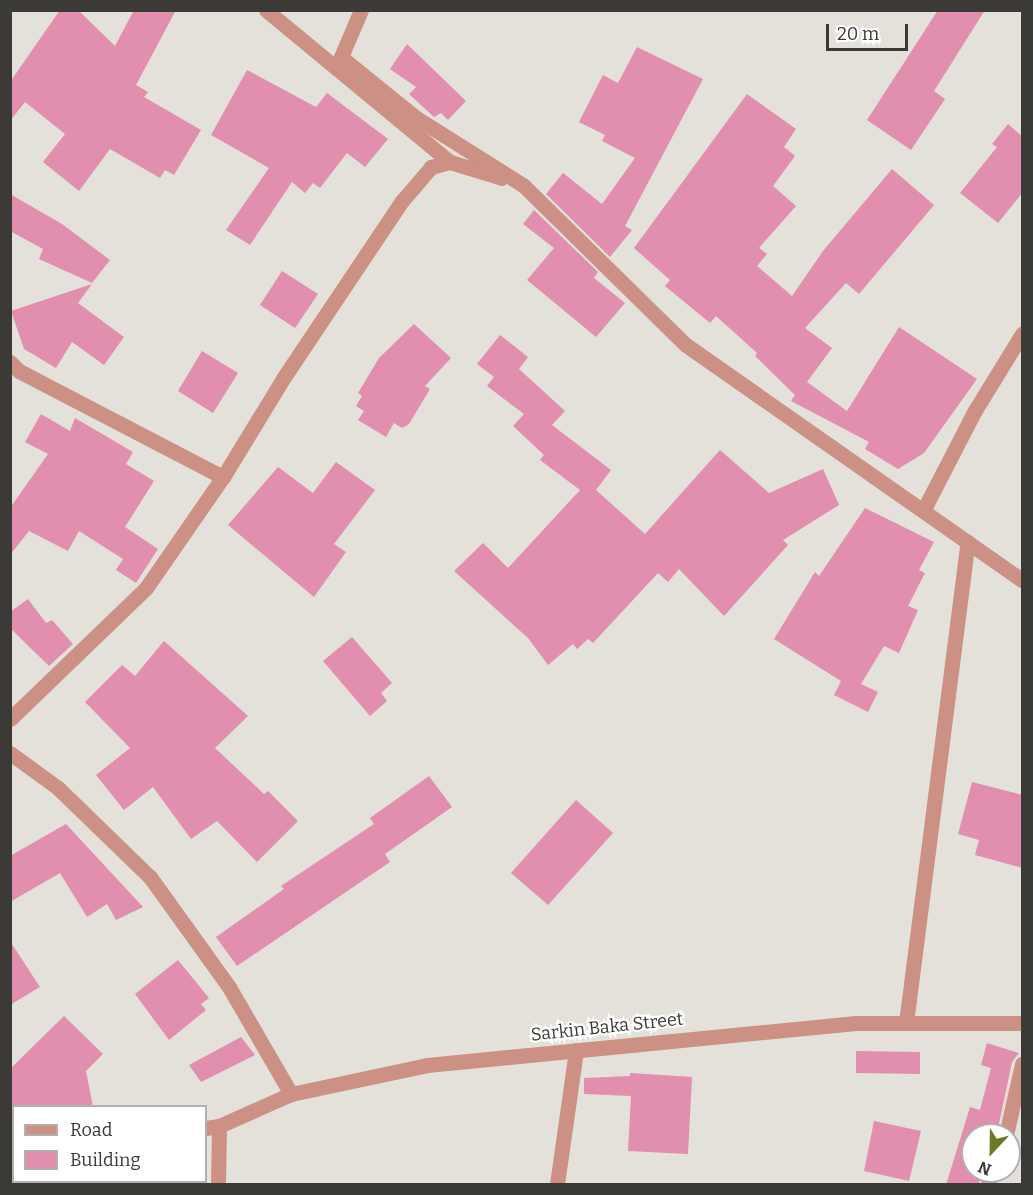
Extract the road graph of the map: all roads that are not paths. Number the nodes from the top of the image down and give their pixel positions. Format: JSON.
{"nodes":[{"id":1,"x":266,"y":10,"type":"edge"},
{"id":2,"x":361,"y":10,"type":"edge"},
{"id":3,"x":450,"y":162,"type":"junction"},
{"id":4,"x":524,"y":186,"type":"junction"},
{"id":5,"x":1023,"y":334,"type":"edge"},
{"id":6,"x":10,"y":362,"type":"edge"},
{"id":7,"x":223,"y":477,"type":"junction"},
{"id":8,"x":924,"y":509,"type":"junction"},
{"id":9,"x":968,"y":542,"type":"junction"},
{"id":10,"x":1023,"y":580,"type":"edge"},
{"id":11,"x":10,"y":719,"type":"edge"},
{"id":12,"x":10,"y":753,"type":"edge"},
{"id":13,"x":906,"y":1023,"type":"junction"},
{"id":14,"x":1023,"y":1023,"type":"edge"},
{"id":15,"x":576,"y":1050,"type":"junction"},
{"id":16,"x":1023,"y":1064,"type":"edge"},
{"id":17,"x":291,"y":1094,"type":"junction"},
{"id":18,"x":1009,"y":1123,"type":"edge"},
{"id":19,"x":212,"y":1127,"type":"edge"},
{"id":20,"x":218,"y":1185,"type":"edge"},
{"id":21,"x":558,"y":1185,"type":"edge"}],
"edges":[{"from":1,"to":3,"type":"street"},
{"from":2,"to":4,"type":"street"},
{"from":3,"to":4,"type":"street"},
{"from":3,"to":7,"type":"street"},
{"from":4,"to":8,"type":"street"},
{"from":5,"to":8,"type":"street"},
{"from":6,"to":7,"type":"street"},
{"from":7,"to":11,"type":"street"},
{"from":8,"to":9,"type":"street"},
{"from":9,"to":10,"type":"street"},
{"from":9,"to":13,"type":"street"},
{"from":12,"to":17,"type":"street"},
{"from":13,"to":14,"type":"street","name":"Sarkin Baka Street"},
{"from":13,"to":15,"type":"street","name":"Sarkin Baka Street"},
{"from":15,"to":17,"type":"street","name":"Sarkin Baka Street"},
{"from":15,"to":21,"type":"street"},
{"from":16,"to":18,"type":"street"},
{"from":17,"to":19,"type":"street","name":"Sarkin Baka Street"},
{"from":19,"to":20,"type":"street"}]}
